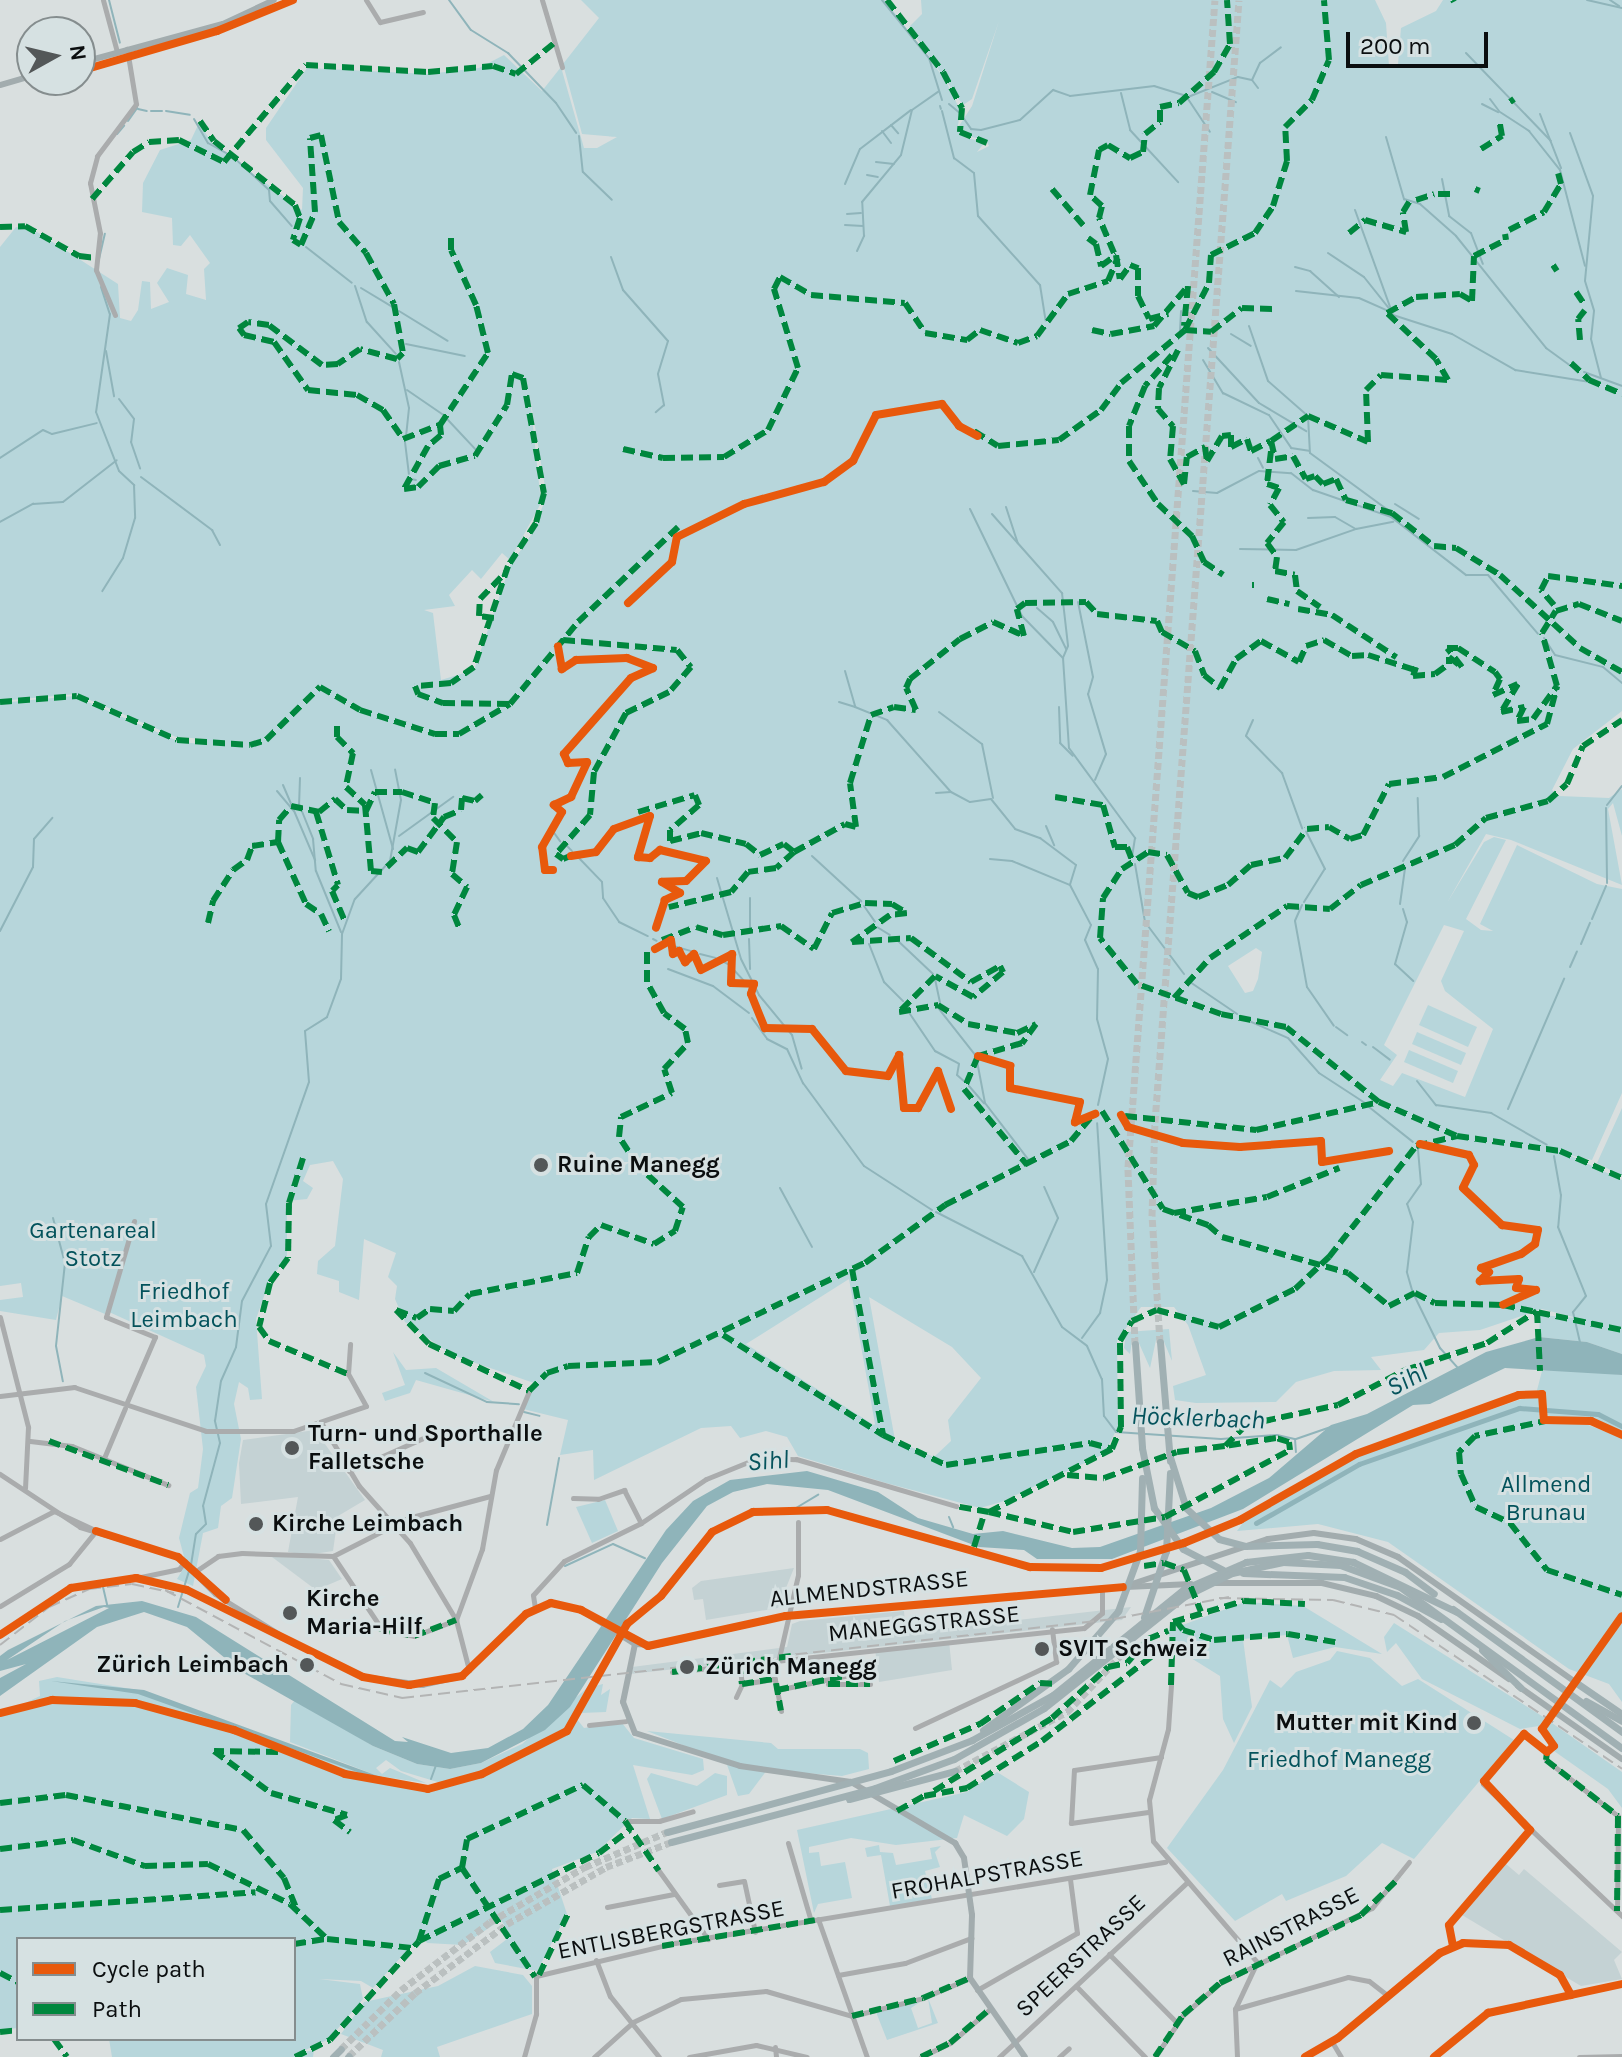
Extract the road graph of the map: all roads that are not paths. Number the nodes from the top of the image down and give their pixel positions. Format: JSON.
{"nodes":[{"id":1,"x":103,"y":0,"type":"edge"},
{"id":2,"x":274,"y":0,"type":"edge"},
{"id":3,"x":366,"y":0,"type":"edge"},
{"id":4,"x":542,"y":0,"type":"edge"},
{"id":5,"x":423,"y":12,"type":"dead end"},
{"id":6,"x":127,"y":49,"type":"junction"},
{"id":7,"x":117,"y":52,"type":"junction"},
{"id":8,"x":96,"y":58,"type":"edge"},
{"id":9,"x":562,"y":67,"type":"dead end"},
{"id":10,"x":115,"y":315,"type":"dead end"},
{"id":11,"x":134,"y":1221,"type":"dead end"},
{"id":12,"x":0,"y":1317,"type":"edge"},
{"id":13,"x":1160,"y":1342,"type":"tunnel mouth"},
{"id":14,"x":350,"y":1344,"type":"dead end"},
{"id":15,"x":1135,"y":1344,"type":"tunnel mouth"},
{"id":16,"x":529,"y":1391,"type":"dead end"},
{"id":17,"x":20,"y":1392,"type":"junction"},
{"id":18,"x":0,"y":1396,"type":"edge"},
{"id":19,"x":126,"y":1405,"type":"junction"},
{"id":20,"x":322,"y":1424,"type":"junction"},
{"id":21,"x":441,"y":1430,"type":"dead end"},
{"id":22,"x":30,"y":1441,"type":"junction"},
{"id":23,"x":1142,"y":1448,"type":"junction"},
{"id":24,"x":1170,"y":1457,"type":"junction"},
{"id":25,"x":104,"y":1458,"type":"junction"},
{"id":26,"x":349,"y":1471,"type":"junction"},
{"id":27,"x":0,"y":1474,"type":"edge"},
{"id":28,"x":168,"y":1485,"type":"dead end"},
{"id":29,"x":25,"y":1488,"type":"junction"},
{"id":30,"x":490,"y":1496,"type":"junction"},
{"id":31,"x":573,"y":1498,"type":"dead end"},
{"id":32,"x":956,"y":1506,"type":"dead end"},
{"id":33,"x":54,"y":1511,"type":"junction"},
{"id":34,"x":798,"y":1522,"type":"dead end"},
{"id":35,"x":641,"y":1523,"type":"junction"},
{"id":36,"x":395,"y":1524,"type":"junction"},
{"id":37,"x":96,"y":1531,"type":"junction"},
{"id":38,"x":0,"y":1539,"type":"edge"},
{"id":39,"x":333,"y":1556,"type":"junction"},
{"id":40,"x":1200,"y":1564,"type":"junction"},
{"id":41,"x":191,"y":1566,"type":"junction"},
{"id":42,"x":136,"y":1578,"type":"junction"},
{"id":43,"x":1201,"y":1584,"type":"junction"},
{"id":44,"x":1393,"y":1584,"type":"junction"},
{"id":45,"x":1123,"y":1587,"type":"junction"},
{"id":46,"x":1102,"y":1589,"type":"junction"},
{"id":47,"x":0,"y":1606,"type":"edge"},
{"id":48,"x":535,"y":1608,"type":"junction"},
{"id":49,"x":1457,"y":1612,"type":"junction"},
{"id":50,"x":786,"y":1616,"type":"junction"},
{"id":51,"x":456,"y":1620,"type":"junction"},
{"id":52,"x":1052,"y":1629,"type":"junction"},
{"id":53,"x":1462,"y":1633,"type":"junction"},
{"id":54,"x":0,"y":1635,"type":"edge"},
{"id":55,"x":281,"y":1639,"type":"junction"},
{"id":56,"x":1474,"y":1639,"type":"junction"},
{"id":57,"x":635,"y":1644,"type":"junction"},
{"id":58,"x":1120,"y":1656,"type":"tunnel mouth"},
{"id":59,"x":775,"y":1659,"type":"junction"},
{"id":60,"x":739,"y":1663,"type":"junction"},
{"id":61,"x":469,"y":1670,"type":"junction"},
{"id":62,"x":873,"y":1670,"type":"dead end"},
{"id":63,"x":672,"y":1672,"type":"dead end"},
{"id":64,"x":775,"y":1679,"type":"junction"},
{"id":65,"x":1557,"y":1683,"type":"junction"},
{"id":66,"x":742,"y":1684,"type":"junction"},
{"id":67,"x":828,"y":1684,"type":"junction"},
{"id":68,"x":870,"y":1684,"type":"dead end"},
{"id":69,"x":1578,"y":1684,"type":"joint"},
{"id":70,"x":1171,"y":1685,"type":"dead end"},
{"id":71,"x":1521,"y":1688,"type":"junction"},
{"id":72,"x":777,"y":1690,"type":"junction"},
{"id":73,"x":736,"y":1697,"type":"dead end"},
{"id":74,"x":1054,"y":1698,"type":"junction"},
{"id":75,"x":1571,"y":1709,"type":"junction"},
{"id":76,"x":781,"y":1711,"type":"dead end"},
{"id":77,"x":1622,"y":1712,"type":"edge"},
{"id":78,"x":1622,"y":1721,"type":"edge"},
{"id":79,"x":589,"y":1725,"type":"dead end"},
{"id":80,"x":629,"y":1725,"type":"junction"},
{"id":81,"x":915,"y":1728,"type":"dead end"},
{"id":82,"x":1622,"y":1730,"type":"edge"},
{"id":83,"x":1622,"y":1748,"type":"edge"},
{"id":84,"x":946,"y":1751,"type":"junction"},
{"id":85,"x":1161,"y":1757,"type":"junction"},
{"id":86,"x":1622,"y":1759,"type":"edge"},
{"id":87,"x":1546,"y":1760,"type":"dead end"},
{"id":88,"x":955,"y":1771,"type":"tunnel mouth"},
{"id":89,"x":1483,"y":1784,"type":"dead end"},
{"id":90,"x":806,"y":1807,"type":"junction"},
{"id":91,"x":693,"y":1811,"type":"dead end"},
{"id":92,"x":1148,"y":1812,"type":"junction"},
{"id":93,"x":625,"y":1821,"type":"dead end"},
{"id":94,"x":1530,"y":1830,"type":"junction"},
{"id":95,"x":667,"y":1832,"type":"tunnel mouth"},
{"id":96,"x":671,"y":1842,"type":"tunnel mouth"},
{"id":97,"x":788,"y":1843,"type":"dead end"},
{"id":98,"x":1165,"y":1862,"type":"junction"},
{"id":99,"x":1409,"y":1862,"type":"dead end"},
{"id":100,"x":659,"y":1871,"type":"dead end"},
{"id":101,"x":1070,"y":1879,"type":"junction"},
{"id":102,"x":1187,"y":1882,"type":"junction"},
{"id":103,"x":719,"y":1885,"type":"dead end"},
{"id":104,"x":674,"y":1894,"type":"junction"},
{"id":105,"x":969,"y":1897,"type":"junction"},
{"id":106,"x":607,"y":1907,"type":"dead end"},
{"id":107,"x":1619,"y":1913,"type":"edge"},
{"id":108,"x":815,"y":1920,"type":"junction"},
{"id":109,"x":755,"y":1932,"type":"junction"},
{"id":110,"x":971,"y":1938,"type":"junction"},
{"id":111,"x":708,"y":1939,"type":"junction"},
{"id":112,"x":1453,"y":1946,"type":"junction"},
{"id":113,"x":1109,"y":1954,"type":"junction"},
{"id":114,"x":596,"y":1960,"type":"junction"},
{"id":115,"x":1257,"y":1962,"type":"junction"},
{"id":116,"x":838,"y":1975,"type":"junction"},
{"id":117,"x":970,"y":1978,"type":"junction"},
{"id":118,"x":1622,"y":1984,"type":"edge"},
{"id":119,"x":1076,"y":1986,"type":"junction"},
{"id":120,"x":976,"y":1991,"type":"junction"},
{"id":121,"x":1571,"y":1995,"type":"junction"},
{"id":122,"x":1388,"y":1996,"type":"junction"},
{"id":123,"x":990,"y":2009,"type":"junction"},
{"id":124,"x":1235,"y":2009,"type":"junction"},
{"id":125,"x":852,"y":2016,"type":"junction"},
{"id":126,"x":633,"y":2022,"type":"junction"},
{"id":127,"x":1177,"y":2023,"type":"junction"},
{"id":128,"x":1015,"y":2042,"type":"junction"},
{"id":129,"x":1332,"y":2042,"type":"junction"},
{"id":130,"x":775,"y":2047,"type":"junction"},
{"id":131,"x":1069,"y":2048,"type":"dead end"},
{"id":132,"x":341,"y":2049,"type":"dead end"},
{"id":133,"x":1437,"y":2056,"type":"edge"},
{"id":134,"x":1622,"y":2056,"type":"edge"},
{"id":135,"x":333,"y":2057,"type":"edge"},
{"id":136,"x":524,"y":2057,"type":"edge"},
{"id":137,"x":594,"y":2057,"type":"edge"},
{"id":138,"x":659,"y":2057,"type":"edge"},
{"id":139,"x":689,"y":2057,"type":"edge"},
{"id":140,"x":776,"y":2057,"type":"edge"},
{"id":141,"x":807,"y":2057,"type":"edge"},
{"id":142,"x":867,"y":2057,"type":"edge"},
{"id":143,"x":921,"y":2057,"type":"edge"},
{"id":144,"x":999,"y":2057,"type":"edge"},
{"id":145,"x":1025,"y":2057,"type":"edge"},
{"id":146,"x":1059,"y":2057,"type":"edge"},
{"id":147,"x":1145,"y":2057,"type":"edge"},
{"id":148,"x":1155,"y":2057,"type":"edge"},
{"id":149,"x":1237,"y":2057,"type":"edge"},
{"id":150,"x":1305,"y":2057,"type":"edge"},
{"id":151,"x":1341,"y":2057,"type":"edge"},
{"id":152,"x":1579,"y":2057,"type":"edge"}],
"edges":[{"from":1,"to":7,"type":"street"},
{"from":2,"to":6,"type":"main road"},
{"from":3,"to":5,"type":"street"},
{"from":4,"to":9,"type":"street"},
{"from":6,"to":7,"type":"main road"},
{"from":6,"to":10,"type":"street"},
{"from":7,"to":8,"type":"main road"},
{"from":11,"to":19,"type":"street"},
{"from":12,"to":17,"type":"street"},
{"from":13,"to":24,"type":"highway"},
{"from":14,"to":20,"type":"street"},
{"from":15,"to":23,"type":"highway"},
{"from":16,"to":30,"type":"street"},
{"from":17,"to":18,"type":"street"},
{"from":17,"to":19,"type":"street"},
{"from":17,"to":22,"type":"street"},
{"from":19,"to":20,"type":"street"},
{"from":19,"to":25,"type":"street"},
{"from":20,"to":26,"type":"street"},
{"from":21,"to":26,"type":"street"},
{"from":22,"to":25,"type":"street"},
{"from":22,"to":29,"type":"street"},
{"from":23,"to":44,"type":"highway"},
{"from":23,"to":84,"type":"highway"},
{"from":24,"to":49,"type":"highway"},
{"from":24,"to":58,"type":"highway"},
{"from":25,"to":28,"type":"street"},
{"from":26,"to":36,"type":"street"},
{"from":27,"to":29,"type":"street"},
{"from":29,"to":33,"type":"street"},
{"from":30,"to":36,"type":"street"},
{"from":30,"to":51,"type":"street"},
{"from":31,"to":35,"type":"street"},
{"from":32,"to":35,"type":"street"},
{"from":33,"to":37,"type":"street"},
{"from":33,"to":38,"type":"street"},
{"from":34,"to":50,"type":"street"},
{"from":35,"to":48,"type":"street"},
{"from":36,"to":39,"type":"street"},
{"from":36,"to":51,"type":"street"},
{"from":37,"to":41,"type":"street"},
{"from":37,"to":47,"type":"street"},
{"from":39,"to":41,"type":"street"},
{"from":39,"to":51,"type":"street"},
{"from":40,"to":43,"type":"main road"},
{"from":40,"to":45,"type":"main road","name":"ALLMENDSTRASSE"},
{"from":40,"to":69,"type":"main road","name":"ALLMENDSTRASSE"},
{"from":41,"to":42,"type":"street"},
{"from":41,"to":55,"type":"street"},
{"from":42,"to":54,"type":"main road"},
{"from":42,"to":55,"type":"main road"},
{"from":43,"to":45,"type":"main road","name":"ALLMENDSTRASSE"},
{"from":43,"to":71,"type":"main road","name":"ALLMENDSTRASSE"},
{"from":44,"to":49,"type":"highway"},
{"from":44,"to":53,"type":"highway"},
{"from":44,"to":56,"type":"highway"},
{"from":44,"to":74,"type":"highway"},
{"from":45,"to":46,"type":"main road","name":"ALLMENDSTRASSE"},
{"from":46,"to":50,"type":"main road","name":"ALLMENDSTRASSE"},
{"from":46,"to":52,"type":"street","name":"MANEGGSTRASSE"},
{"from":48,"to":57,"type":"main road"},
{"from":48,"to":61,"type":"main road"},
{"from":49,"to":65,"type":"highway"},
{"from":50,"to":57,"type":"main road","name":"ALLMENDSTRASSE"},
{"from":50,"to":59,"type":"street"},
{"from":51,"to":61,"type":"street"},
{"from":52,"to":59,"type":"street","name":"MANEGGSTRASSE"},
{"from":52,"to":81,"type":"street"},
{"from":53,"to":56,"type":"highway"},
{"from":53,"to":71,"type":"highway"},
{"from":55,"to":61,"type":"main road"},
{"from":56,"to":75,"type":"highway"},
{"from":57,"to":80,"type":"main road"},
{"from":59,"to":60,"type":"street","name":"MANEGGSTRASSE"},
{"from":59,"to":64,"type":"street"},
{"from":60,"to":63,"type":"street","name":"MANEGGSTRASSE"},
{"from":60,"to":66,"type":"street"},
{"from":62,"to":67,"type":"street"},
{"from":64,"to":66,"type":"street"},
{"from":64,"to":72,"type":"street"},
{"from":65,"to":78,"type":"highway"},
{"from":65,"to":82,"type":"highway"},
{"from":66,"to":73,"type":"street"},
{"from":67,"to":68,"type":"street"},
{"from":67,"to":72,"type":"street"},
{"from":69,"to":77,"type":"highway"},
{"from":70,"to":85,"type":"street"},
{"from":71,"to":86,"type":"main road","name":"ALLMENDSTRASSE"},
{"from":72,"to":76,"type":"street"},
{"from":74,"to":84,"type":"highway"},
{"from":74,"to":90,"type":"highway"},
{"from":75,"to":83,"type":"highway"},
{"from":75,"to":83,"type":"highway"},
{"from":79,"to":80,"type":"street"},
{"from":80,"to":105,"type":"main road"},
{"from":84,"to":95,"type":"highway"},
{"from":85,"to":92,"type":"street"},
{"from":85,"to":92,"type":"street"},
{"from":87,"to":107,"type":"street"},
{"from":88,"to":90,"type":"highway"},
{"from":89,"to":94,"type":"street"},
{"from":90,"to":96,"type":"highway"},
{"from":91,"to":93,"type":"street"},
{"from":92,"to":98,"type":"street"},
{"from":94,"to":107,"type":"street"},
{"from":94,"to":112,"type":"street"},
{"from":97,"to":108,"type":"street"},
{"from":98,"to":101,"type":"street","name":"FROHALPSTRASSE"},
{"from":98,"to":102,"type":"street"},
{"from":99,"to":115,"type":"street","name":"RAINSTRASSE"},
{"from":100,"to":104,"type":"street"},
{"from":101,"to":105,"type":"street","name":"FROHALPSTRASSE"},
{"from":101,"to":120,"type":"street"},
{"from":102,"to":113,"type":"street","name":"SPEERSTRASSE"},
{"from":102,"to":115,"type":"street"},
{"from":103,"to":109,"type":"street"},
{"from":104,"to":106,"type":"street"},
{"from":104,"to":111,"type":"street"},
{"from":105,"to":108,"type":"street","name":"FROHALPSTRASSE"},
{"from":105,"to":110,"type":"main road"},
{"from":108,"to":109,"type":"street","name":"ENTLISBERGSTRASSE"},
{"from":108,"to":116,"type":"street"},
{"from":109,"to":111,"type":"street","name":"ENTLISBERGSTRASSE"},
{"from":110,"to":116,"type":"street"},
{"from":110,"to":117,"type":"main road"},
{"from":111,"to":114,"type":"street","name":"ENTLISBERGSTRASSE"},
{"from":112,"to":121,"type":"street"},
{"from":112,"to":122,"type":"street"},
{"from":113,"to":119,"type":"street","name":"SPEERSTRASSE"},
{"from":113,"to":127,"type":"street"},
{"from":114,"to":126,"type":"street"},
{"from":114,"to":136,"type":"street","name":"ENTLISBERGSTRASSE"},
{"from":115,"to":124,"type":"street"},
{"from":115,"to":127,"type":"street","name":"RAINSTRASSE"},
{"from":116,"to":125,"type":"street"},
{"from":117,"to":120,"type":"main road"},
{"from":117,"to":125,"type":"street"},
{"from":118,"to":121,"type":"street"},
{"from":119,"to":128,"type":"street","name":"SPEERSTRASSE"},
{"from":119,"to":147,"type":"street"},
{"from":120,"to":123,"type":"main road"},
{"from":121,"to":133,"type":"street"},
{"from":122,"to":124,"type":"street"},
{"from":122,"to":129,"type":"street"},
{"from":123,"to":128,"type":"main road"},
{"from":123,"to":143,"type":"street"},
{"from":124,"to":149,"type":"street"},
{"from":125,"to":126,"type":"street"},
{"from":125,"to":142,"type":"street"},
{"from":126,"to":137,"type":"street"},
{"from":126,"to":138,"type":"street"},
{"from":127,"to":148,"type":"street","name":"RAINSTRASSE"},
{"from":128,"to":144,"type":"street","name":"SPEERSTRASSE"},
{"from":128,"to":145,"type":"main road"},
{"from":129,"to":150,"type":"street"},
{"from":129,"to":151,"type":"street"},
{"from":130,"to":139,"type":"street"},
{"from":130,"to":140,"type":"street"},
{"from":130,"to":141,"type":"street"},
{"from":131,"to":146,"type":"street"},
{"from":132,"to":135,"type":"highway"},
{"from":134,"to":152,"type":"street"}]}
